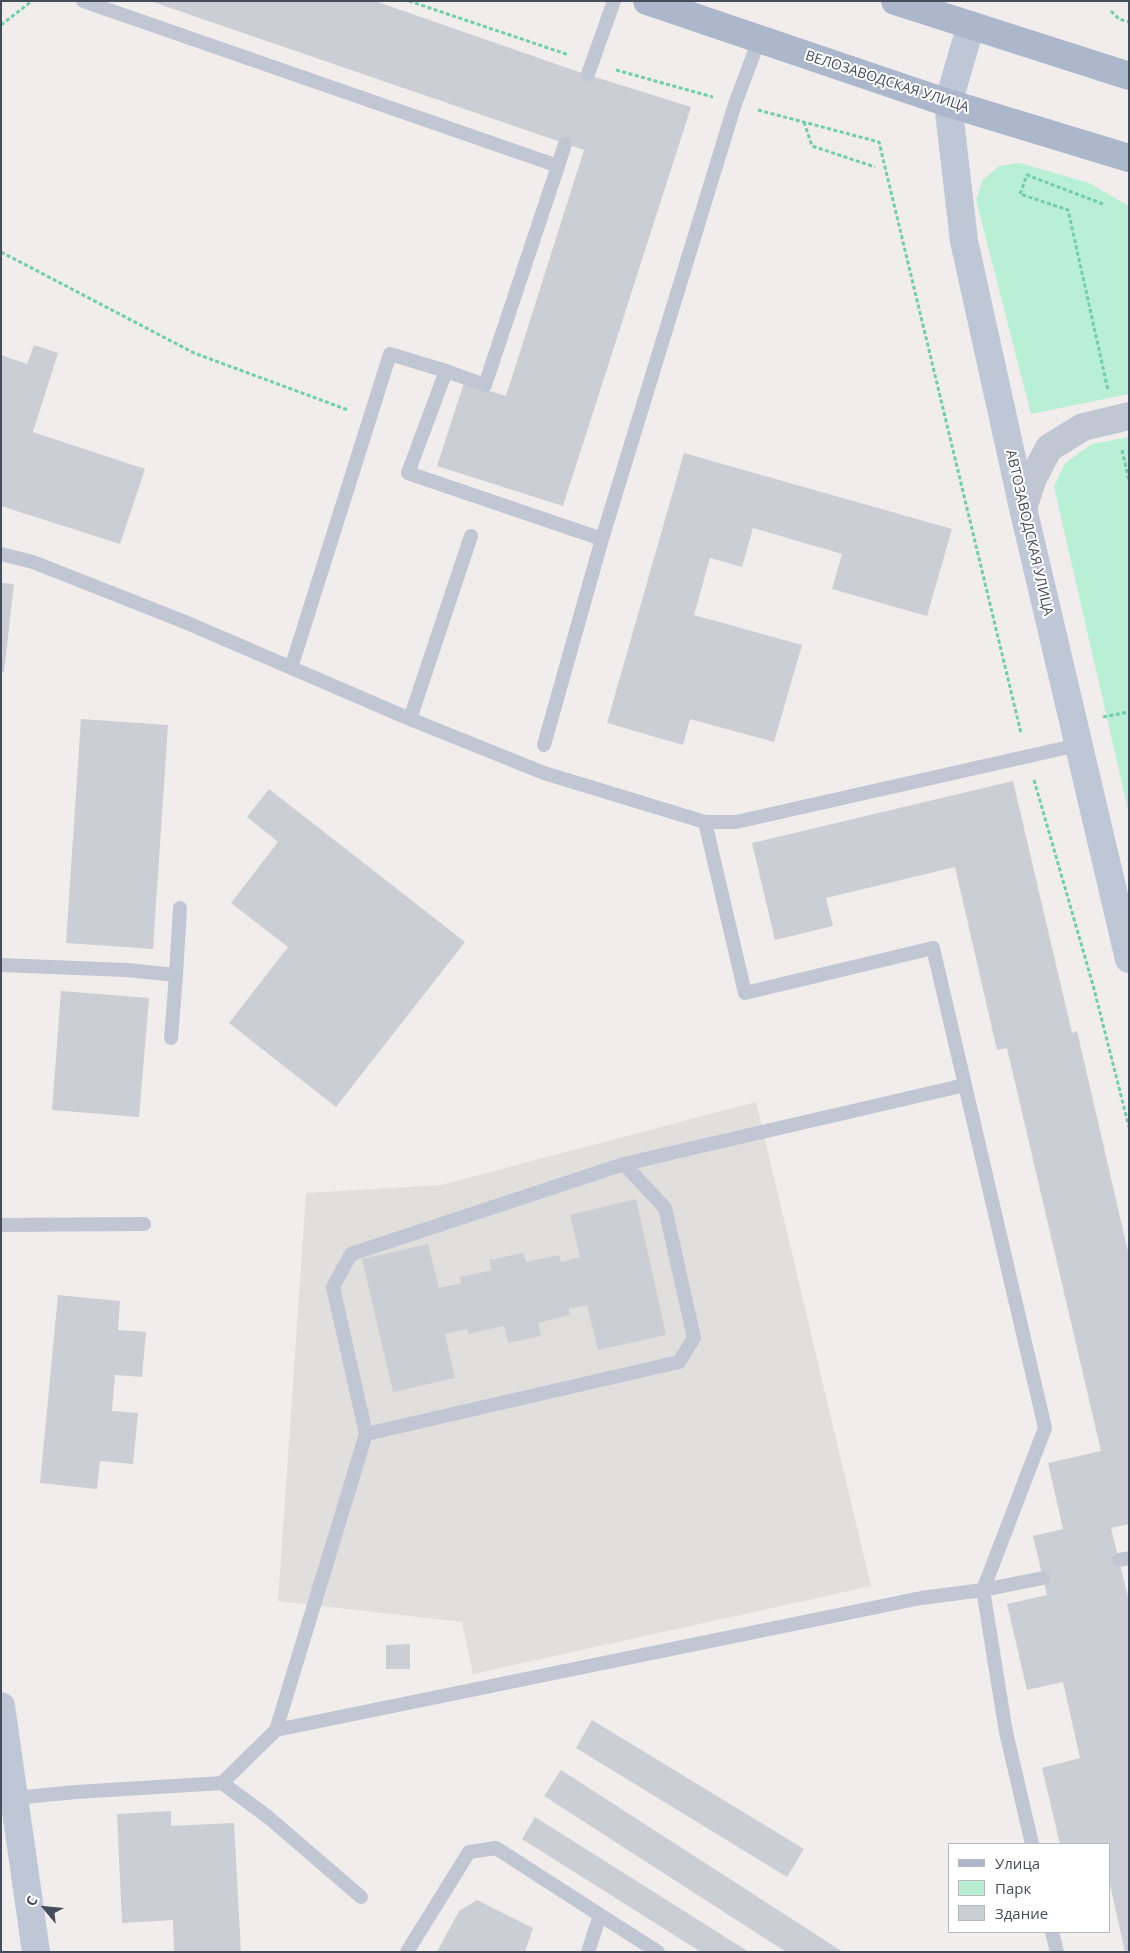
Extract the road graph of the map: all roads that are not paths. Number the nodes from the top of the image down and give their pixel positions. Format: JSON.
{"nodes":[{"id":1,"x":84,"y":1,"type":"edge"},
{"id":2,"x":614,"y":1,"type":"edge"},
{"id":3,"x":647,"y":1,"type":"edge"},
{"id":4,"x":895,"y":1,"type":"edge"},
{"id":5,"x":971,"y":25,"type":"junction"},
{"id":6,"x":759,"y":40,"type":"junction"},
{"id":7,"x":590,"y":68,"type":"road end"},
{"id":8,"x":1122,"y":73,"type":"edge"},
{"id":9,"x":948,"y":104,"type":"junction"},
{"id":10,"x":565,"y":144,"type":"dead end"},
{"id":11,"x":1129,"y":158,"type":"edge"},
{"id":12,"x":558,"y":166,"type":"junction"},
{"id":13,"x":446,"y":371,"type":"junction"},
{"id":14,"x":1122,"y":417,"type":"edge"},
{"id":15,"x":1023,"y":508,"type":"junction"},
{"id":16,"x":470,"y":536,"type":"dead end"},
{"id":17,"x":602,"y":539,"type":"junction"},
{"id":18,"x":1,"y":554,"type":"edge"},
{"id":19,"x":292,"y":668,"type":"junction"},
{"id":20,"x":410,"y":719,"type":"junction"},
{"id":21,"x":544,"y":745,"type":"dead end"},
{"id":22,"x":1078,"y":745,"type":"junction"},
{"id":23,"x":705,"y":822,"type":"junction"},
{"id":24,"x":180,"y":908,"type":"dead end"},
{"id":25,"x":1129,"y":959,"type":"edge"},
{"id":26,"x":1,"y":965,"type":"edge"},
{"id":27,"x":176,"y":976,"type":"junction"},
{"id":28,"x":171,"y":1038,"type":"dead end"},
{"id":29,"x":965,"y":1085,"type":"junction"},
{"id":30,"x":624,"y":1164,"type":"junction"},
{"id":31,"x":144,"y":1224,"type":"dead end"},
{"id":32,"x":1,"y":1225,"type":"edge"},
{"id":33,"x":366,"y":1434,"type":"junction"},
{"id":34,"x":1043,"y":1578,"type":"dead end"},
{"id":35,"x":983,"y":1590,"type":"junction"},
{"id":36,"x":1,"y":1706,"type":"edge"},
{"id":37,"x":276,"y":1730,"type":"junction"},
{"id":38,"x":222,"y":1783,"type":"junction"},
{"id":39,"x":15,"y":1798,"type":"junction"},
{"id":40,"x":1032,"y":1843,"type":"edge"},
{"id":41,"x":361,"y":1897,"type":"dead end"},
{"id":42,"x":600,"y":1915,"type":"junction"},
{"id":43,"x":1052,"y":1933,"type":"edge"},
{"id":44,"x":36,"y":1952,"type":"edge"},
{"id":45,"x":407,"y":1952,"type":"edge"},
{"id":46,"x":588,"y":1952,"type":"edge"},
{"id":47,"x":658,"y":1952,"type":"edge"},
{"id":48,"x":1057,"y":1952,"type":"edge"}],
"edges":[{"from":1,"to":12,"type":"lane"},
{"from":2,"to":7,"type":"lane"},
{"from":3,"to":6,"type":"main road","name":"ВЕЛОЗАВОДСКАЯ УЛИЦА"},
{"from":4,"to":5,"type":"main road"},
{"from":5,"to":8,"type":"main road"},
{"from":5,"to":9,"type":"main road"},
{"from":6,"to":9,"type":"main road","name":"ВЕЛОЗАВОДСКАЯ УЛИЦА"},
{"from":6,"to":17,"type":"lane"},
{"from":9,"to":11,"type":"main road","name":"ВЕЛОЗАВОДСКАЯ УЛИЦА"},
{"from":9,"to":15,"type":"main road","name":"АВТОЗАВОДСКАЯ УЛИЦА"},
{"from":10,"to":12,"type":"lane"},
{"from":12,"to":13,"type":"lane"},
{"from":13,"to":17,"type":"lane"},
{"from":13,"to":19,"type":"lane"},
{"from":14,"to":15,"type":"street"},
{"from":15,"to":22,"type":"main road","name":"АВТОЗАВОДСКАЯ УЛИЦА"},
{"from":16,"to":20,"type":"lane"},
{"from":17,"to":21,"type":"lane"},
{"from":18,"to":19,"type":"lane"},
{"from":19,"to":20,"type":"lane"},
{"from":20,"to":23,"type":"lane"},
{"from":22,"to":23,"type":"lane"},
{"from":22,"to":25,"type":"main road","name":"АВТОЗАВОДСКАЯ УЛИЦА"},
{"from":23,"to":29,"type":"lane"},
{"from":24,"to":27,"type":"lane"},
{"from":26,"to":27,"type":"lane"},
{"from":27,"to":28,"type":"lane"},
{"from":29,"to":30,"type":"lane"},
{"from":29,"to":35,"type":"lane"},
{"from":30,"to":33,"type":"lane"},
{"from":30,"to":33,"type":"lane"},
{"from":31,"to":32,"type":"lane"},
{"from":33,"to":37,"type":"lane"},
{"from":34,"to":35,"type":"lane"},
{"from":35,"to":37,"type":"lane"},
{"from":35,"to":40,"type":"lane"},
{"from":36,"to":39,"type":"main road"},
{"from":37,"to":38,"type":"lane"},
{"from":38,"to":39,"type":"lane"},
{"from":38,"to":41,"type":"lane"},
{"from":39,"to":44,"type":"main road"},
{"from":42,"to":45,"type":"lane"},
{"from":42,"to":46,"type":"lane"},
{"from":42,"to":47,"type":"lane"},
{"from":43,"to":48,"type":"lane"}]}
